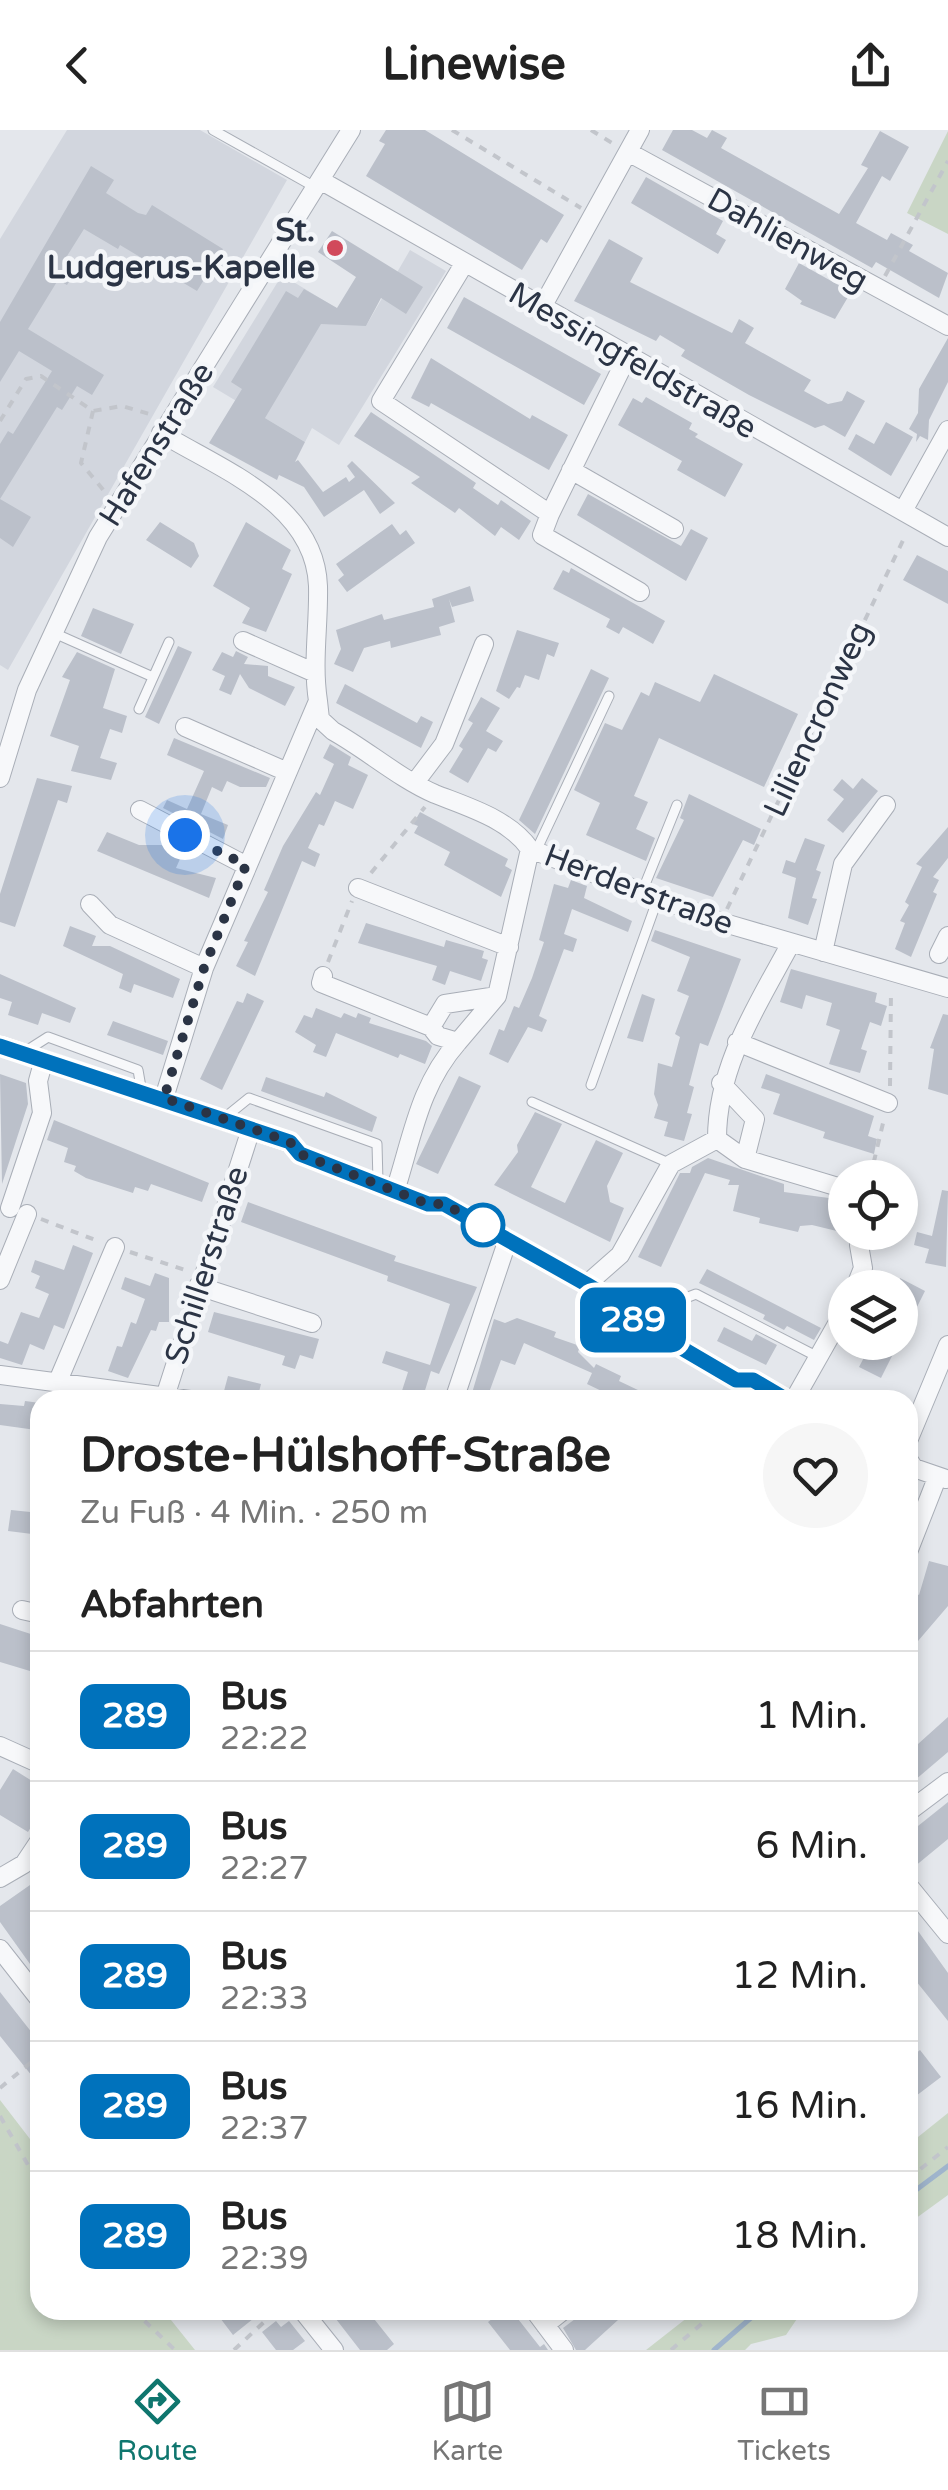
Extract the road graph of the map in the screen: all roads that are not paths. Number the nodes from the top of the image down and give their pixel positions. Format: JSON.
{"nodes":[{"id":1,"x":212,"y":130,"type":"edge"},
{"id":2,"x":351,"y":130,"type":"edge"},
{"id":3,"x":640,"y":130,"type":"edge"},
{"id":4,"x":628,"y":152,"type":"junction"},
{"id":5,"x":316,"y":183,"type":"junction"},
{"id":6,"x":464,"y":264,"type":"junction"},
{"id":7,"x":541,"y":309,"type":"junction"},
{"id":8,"x":948,"y":326,"type":"edge"},
{"id":9,"x":628,"y":357,"type":"junction"},
{"id":10,"x":948,"y":430,"type":"edge"},
{"id":11,"x":161,"y":434,"type":"junction"},
{"id":12,"x":572,"y":470,"type":"junction"},
{"id":13,"x":550,"y":514,"type":"junction"},
{"id":14,"x":909,"y":514,"type":"junction"},
{"id":15,"x":674,"y":529,"type":"dead end"},
{"id":16,"x":948,"y":537,"type":"edge"},
{"id":17,"x":640,"y":592,"type":"dead end"},
{"id":18,"x":54,"y":633,"type":"junction"},
{"id":19,"x":243,"y":641,"type":"dead end"},
{"id":20,"x":169,"y":642,"type":"dead end"},
{"id":21,"x":484,"y":644,"type":"dead end"},
{"id":22,"x":313,"y":672,"type":"junction"},
{"id":23,"x":153,"y":677,"type":"junction"},
{"id":24,"x":609,"y":696,"type":"dead end"},
{"id":25,"x":318,"y":701,"type":"junction"},
{"id":26,"x":139,"y":709,"type":"dead end"},
{"id":27,"x":185,"y":727,"type":"dead end"},
{"id":28,"x":285,"y":771,"type":"junction"},
{"id":29,"x":0,"y":778,"type":"edge"},
{"id":30,"x":416,"y":781,"type":"junction"},
{"id":31,"x":677,"y":805,"type":"dead end"},
{"id":32,"x":886,"y":805,"type":"dead end"},
{"id":33,"x":140,"y":810,"type":"dead end"},
{"id":34,"x":533,"y":850,"type":"junction"},
{"id":35,"x":246,"y":865,"type":"junction"},
{"id":36,"x":358,"y":888,"type":"dead end"},
{"id":37,"x":650,"y":895,"type":"junction"},
{"id":38,"x":90,"y":904,"type":"dead end"},
{"id":39,"x":948,"y":936,"type":"edge"},
{"id":40,"x":791,"y":943,"type":"junction"},
{"id":41,"x":509,"y":947,"type":"junction"},
{"id":42,"x":823,"y":952,"type":"junction"},
{"id":43,"x":938,"y":954,"type":"dead end"},
{"id":44,"x":204,"y":968,"type":"junction"},
{"id":45,"x":323,"y":976,"type":"dead end"},
{"id":46,"x":948,"y":988,"type":"edge"},
{"id":47,"x":497,"y":996,"type":"junction"},
{"id":48,"x":431,"y":1027,"type":"junction"},
{"id":49,"x":458,"y":1042,"type":"junction"},
{"id":50,"x":738,"y":1042,"type":"junction"},
{"id":51,"x":0,"y":1046,"type":"edge"},
{"id":52,"x":21,"y":1054,"type":"junction"},
{"id":53,"x":43,"y":1063,"type":"junction"},
{"id":54,"x":722,"y":1084,"type":"junction"},
{"id":55,"x":591,"y":1085,"type":"dead end"},
{"id":56,"x":142,"y":1095,"type":"junction"},
{"id":57,"x":164,"y":1098,"type":"junction"},
{"id":58,"x":532,"y":1102,"type":"dead end"},
{"id":59,"x":888,"y":1103,"type":"road end"},
{"id":60,"x":223,"y":1119,"type":"junction"},
{"id":61,"x":251,"y":1130,"type":"junction"},
{"id":62,"x":716,"y":1140,"type":"junction"},
{"id":63,"x":746,"y":1159,"type":"junction"},
{"id":64,"x":671,"y":1164,"type":"junction"},
{"id":65,"x":387,"y":1185,"type":"junction"},
{"id":66,"x":828,"y":1185,"type":"edge"},
{"id":67,"x":508,"y":1240,"type":"junction"},
{"id":68,"x":115,"y":1247,"type":"dead end"},
{"id":69,"x":0,"y":1280,"type":"edge"},
{"id":70,"x":586,"y":1284,"type":"junction"},
{"id":71,"x":198,"y":1286,"type":"junction"},
{"id":72,"x":312,"y":1322,"type":"dead end"},
{"id":73,"x":654,"y":1332,"type":"junction"},
{"id":74,"x":828,"y":1340,"type":"edge"},
{"id":75,"x":948,"y":1345,"type":"edge"},
{"id":76,"x":818,"y":1357,"type":"junction"},
{"id":77,"x":0,"y":1375,"type":"edge"},
{"id":78,"x":58,"y":1380,"type":"junction"},
{"id":79,"x":120,"y":1390,"type":"edge"},
{"id":80,"x":166,"y":1390,"type":"edge"},
{"id":81,"x":461,"y":1390,"type":"edge"},
{"id":82,"x":772,"y":1390,"type":"edge"},
{"id":83,"x":797,"y":1390,"type":"edge"},
{"id":84,"x":918,"y":1418,"type":"edge"},
{"id":85,"x":918,"y":1470,"type":"edge"},
{"id":86,"x":943,"y":1479,"type":"edge"},
{"id":87,"x":918,"y":1531,"type":"edge"},
{"id":88,"x":0,"y":1746,"type":"edge"},
{"id":89,"x":30,"y":1760,"type":"edge"},
{"id":90,"x":948,"y":1782,"type":"edge"},
{"id":91,"x":918,"y":1804,"type":"edge"},
{"id":92,"x":30,"y":1855,"type":"edge"},
{"id":93,"x":0,"y":1878,"type":"edge"},
{"id":94,"x":918,"y":1897,"type":"edge"},
{"id":95,"x":948,"y":1934,"type":"edge"},
{"id":96,"x":0,"y":1949,"type":"edge"},
{"id":97,"x":30,"y":1987,"type":"edge"},
{"id":98,"x":310,"y":2320,"type":"edge"},
{"id":99,"x":541,"y":2320,"type":"edge"},
{"id":100,"x":334,"y":2350,"type":"edge"},
{"id":101,"x":564,"y":2350,"type":"edge"}],
"edges":[{"from":1,"to":5,"type":"lane"},
{"from":2,"to":5,"type":"street","name":"Hafenstraße"},
{"from":3,"to":4,"type":"street"},
{"from":4,"to":7,"type":"street"},
{"from":4,"to":8,"type":"street","name":"Dahlienweg"},
{"from":5,"to":6,"type":"street","name":"Messingfeldstraße"},
{"from":5,"to":11,"type":"street","name":"Hafenstraße"},
{"from":6,"to":7,"type":"street","name":"Messingfeldstraße"},
{"from":6,"to":13,"type":"street"},
{"from":7,"to":9,"type":"street","name":"Messingfeldstraße"},
{"from":9,"to":12,"type":"street"},
{"from":9,"to":14,"type":"street","name":"Messingfeldstraße"},
{"from":10,"to":14,"type":"street"},
{"from":11,"to":18,"type":"street","name":"Hafenstraße"},
{"from":11,"to":22,"type":"street"},
{"from":12,"to":13,"type":"street"},
{"from":12,"to":15,"type":"street"},
{"from":13,"to":17,"type":"street"},
{"from":14,"to":16,"type":"street","name":"Messingfeldstraße"},
{"from":18,"to":23,"type":"lane"},
{"from":18,"to":29,"type":"street","name":"Hafenstraße"},
{"from":19,"to":22,"type":"street"},
{"from":20,"to":23,"type":"lane"},
{"from":21,"to":30,"type":"street"},
{"from":22,"to":25,"type":"street"},
{"from":23,"to":26,"type":"lane"},
{"from":24,"to":34,"type":"lane"},
{"from":25,"to":28,"type":"street"},
{"from":25,"to":30,"type":"street","name":"Herderstraße"},
{"from":27,"to":28,"type":"street"},
{"from":28,"to":35,"type":"street"},
{"from":30,"to":34,"type":"street","name":"Herderstraße"},
{"from":31,"to":37,"type":"lane"},
{"from":32,"to":42,"type":"street"},
{"from":33,"to":35,"type":"street"},
{"from":34,"to":37,"type":"street","name":"Herderstraße"},
{"from":34,"to":41,"type":"street"},
{"from":35,"to":44,"type":"street"},
{"from":36,"to":41,"type":"street"},
{"from":37,"to":40,"type":"street","name":"Herderstraße"},
{"from":37,"to":55,"type":"lane"},
{"from":38,"to":44,"type":"street"},
{"from":39,"to":43,"type":"street"},
{"from":40,"to":42,"type":"street","name":"Herderstraße"},
{"from":40,"to":50,"type":"street"},
{"from":41,"to":47,"type":"street"},
{"from":42,"to":46,"type":"street","name":"Herderstraße"},
{"from":44,"to":57,"type":"street"},
{"from":45,"to":48,"type":"street"},
{"from":47,"to":48,"type":"street"},
{"from":47,"to":49,"type":"street"},
{"from":48,"to":49,"type":"street"},
{"from":49,"to":65,"type":"street"},
{"from":50,"to":54,"type":"street"},
{"from":50,"to":59,"type":"street"},
{"from":51,"to":52,"type":"street"},
{"from":52,"to":53,"type":"street"},
{"from":52,"to":56,"type":"lane"},
{"from":53,"to":56,"type":"street"},
{"from":53,"to":69,"type":"street"},
{"from":54,"to":62,"type":"street"},
{"from":54,"to":63,"type":"street"},
{"from":56,"to":57,"type":"street"},
{"from":57,"to":60,"type":"street"},
{"from":58,"to":64,"type":"lane"},
{"from":60,"to":61,"type":"street"},
{"from":60,"to":65,"type":"lane"},
{"from":61,"to":65,"type":"street"},
{"from":61,"to":71,"type":"street","name":"Schillerstraße"},
{"from":62,"to":63,"type":"street"},
{"from":62,"to":64,"type":"street"},
{"from":63,"to":66,"type":"street"},
{"from":64,"to":70,"type":"street"},
{"from":65,"to":67,"type":"street"},
{"from":67,"to":70,"type":"street"},
{"from":67,"to":81,"type":"street"},
{"from":68,"to":78,"type":"street"},
{"from":70,"to":73,"type":"street"},
{"from":71,"to":72,"type":"street"},
{"from":71,"to":80,"type":"street","name":"Schillerstraße"},
{"from":73,"to":76,"type":"lane"},
{"from":73,"to":82,"type":"street"},
{"from":74,"to":76,"type":"street"},
{"from":75,"to":84,"type":"street"},
{"from":76,"to":83,"type":"street"},
{"from":77,"to":78,"type":"street"},
{"from":78,"to":79,"type":"street"},
{"from":85,"to":86,"type":"street"},
{"from":86,"to":87,"type":"street"},
{"from":88,"to":89,"type":"street"},
{"from":90,"to":91,"type":"street"},
{"from":92,"to":93,"type":"street"},
{"from":94,"to":95,"type":"street"},
{"from":96,"to":97,"type":"street"},
{"from":98,"to":100,"type":"street"},
{"from":99,"to":101,"type":"street"}]}
